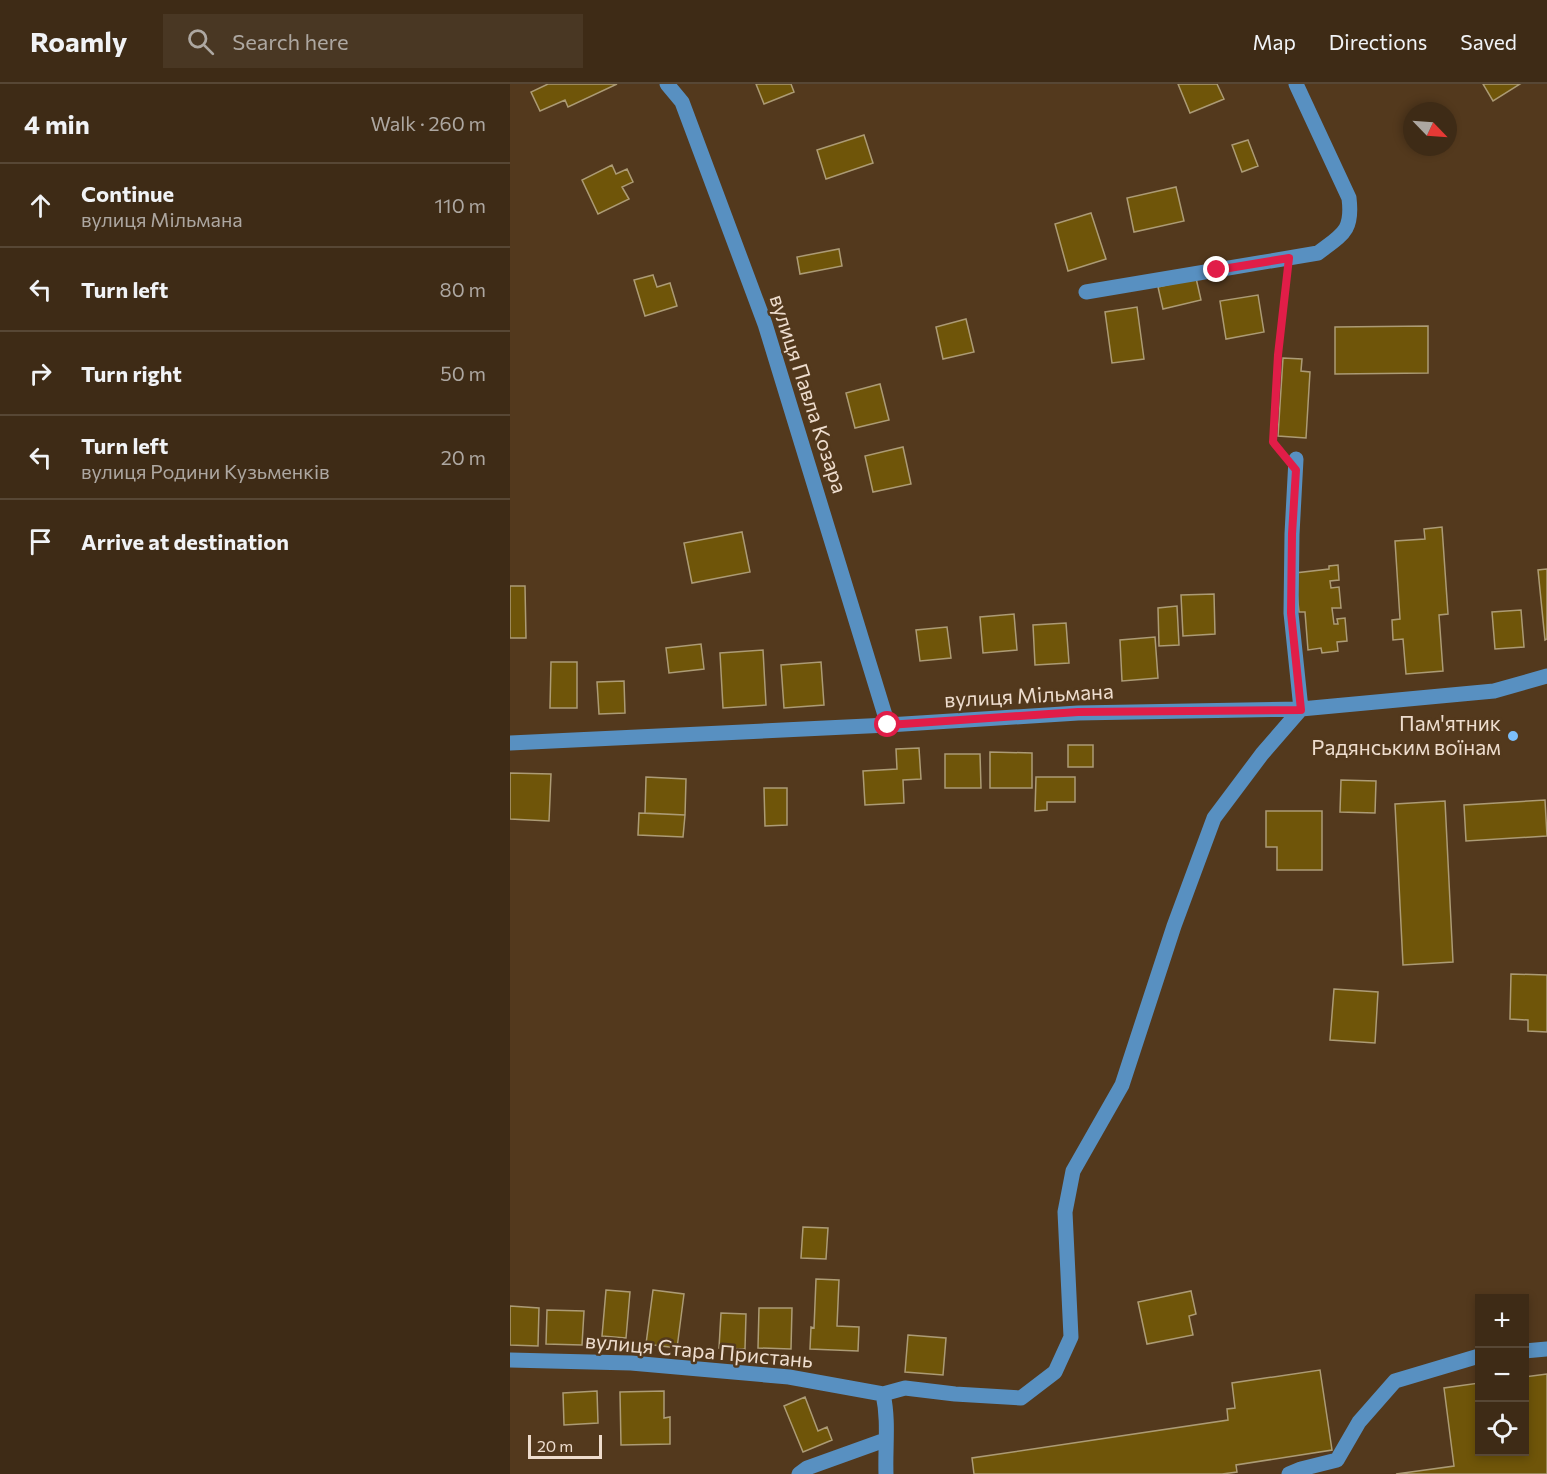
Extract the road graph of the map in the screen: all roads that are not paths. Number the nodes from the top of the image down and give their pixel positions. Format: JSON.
{"nodes":[{"id":1,"x":667,"y":84,"type":"edge"},
{"id":2,"x":1296,"y":84,"type":"edge"},
{"id":3,"x":1086,"y":292,"type":"dead end"},
{"id":4,"x":1296,"y":464,"type":"road end"},
{"id":5,"x":1547,"y":676,"type":"edge"},
{"id":6,"x":1301,"y":710,"type":"junction"},
{"id":7,"x":888,"y":725,"type":"junction"},
{"id":8,"x":510,"y":743,"type":"edge"},
{"id":9,"x":1547,"y":1349,"type":"edge"},
{"id":10,"x":1529,"y":1351,"type":"edge"},
{"id":11,"x":1475,"y":1357,"type":"edge"},
{"id":12,"x":510,"y":1360,"type":"edge"},
{"id":13,"x":883,"y":1394,"type":"junction"},
{"id":14,"x":885,"y":1440,"type":"junction"},
{"id":15,"x":1297,"y":1472,"type":"edge"},
{"id":16,"x":799,"y":1474,"type":"edge"},
{"id":17,"x":886,"y":1474,"type":"edge"}],
"edges":[{"from":1,"to":7,"type":"street","name":"вулиця Павла Козара"},
{"from":2,"to":3,"type":"street"},
{"from":4,"to":6,"type":"street"},
{"from":5,"to":6,"type":"street","name":"вулиця Мільмана"},
{"from":6,"to":7,"type":"street","name":"вулиця Мільмана"},
{"from":6,"to":13,"type":"street"},
{"from":7,"to":8,"type":"street","name":"вулиця Мільмана"},
{"from":9,"to":10,"type":"street"},
{"from":11,"to":15,"type":"street"},
{"from":12,"to":13,"type":"street","name":"вулиця Стара Пристань"},
{"from":13,"to":14,"type":"street"},
{"from":14,"to":16,"type":"street"},
{"from":14,"to":17,"type":"street"}]}
